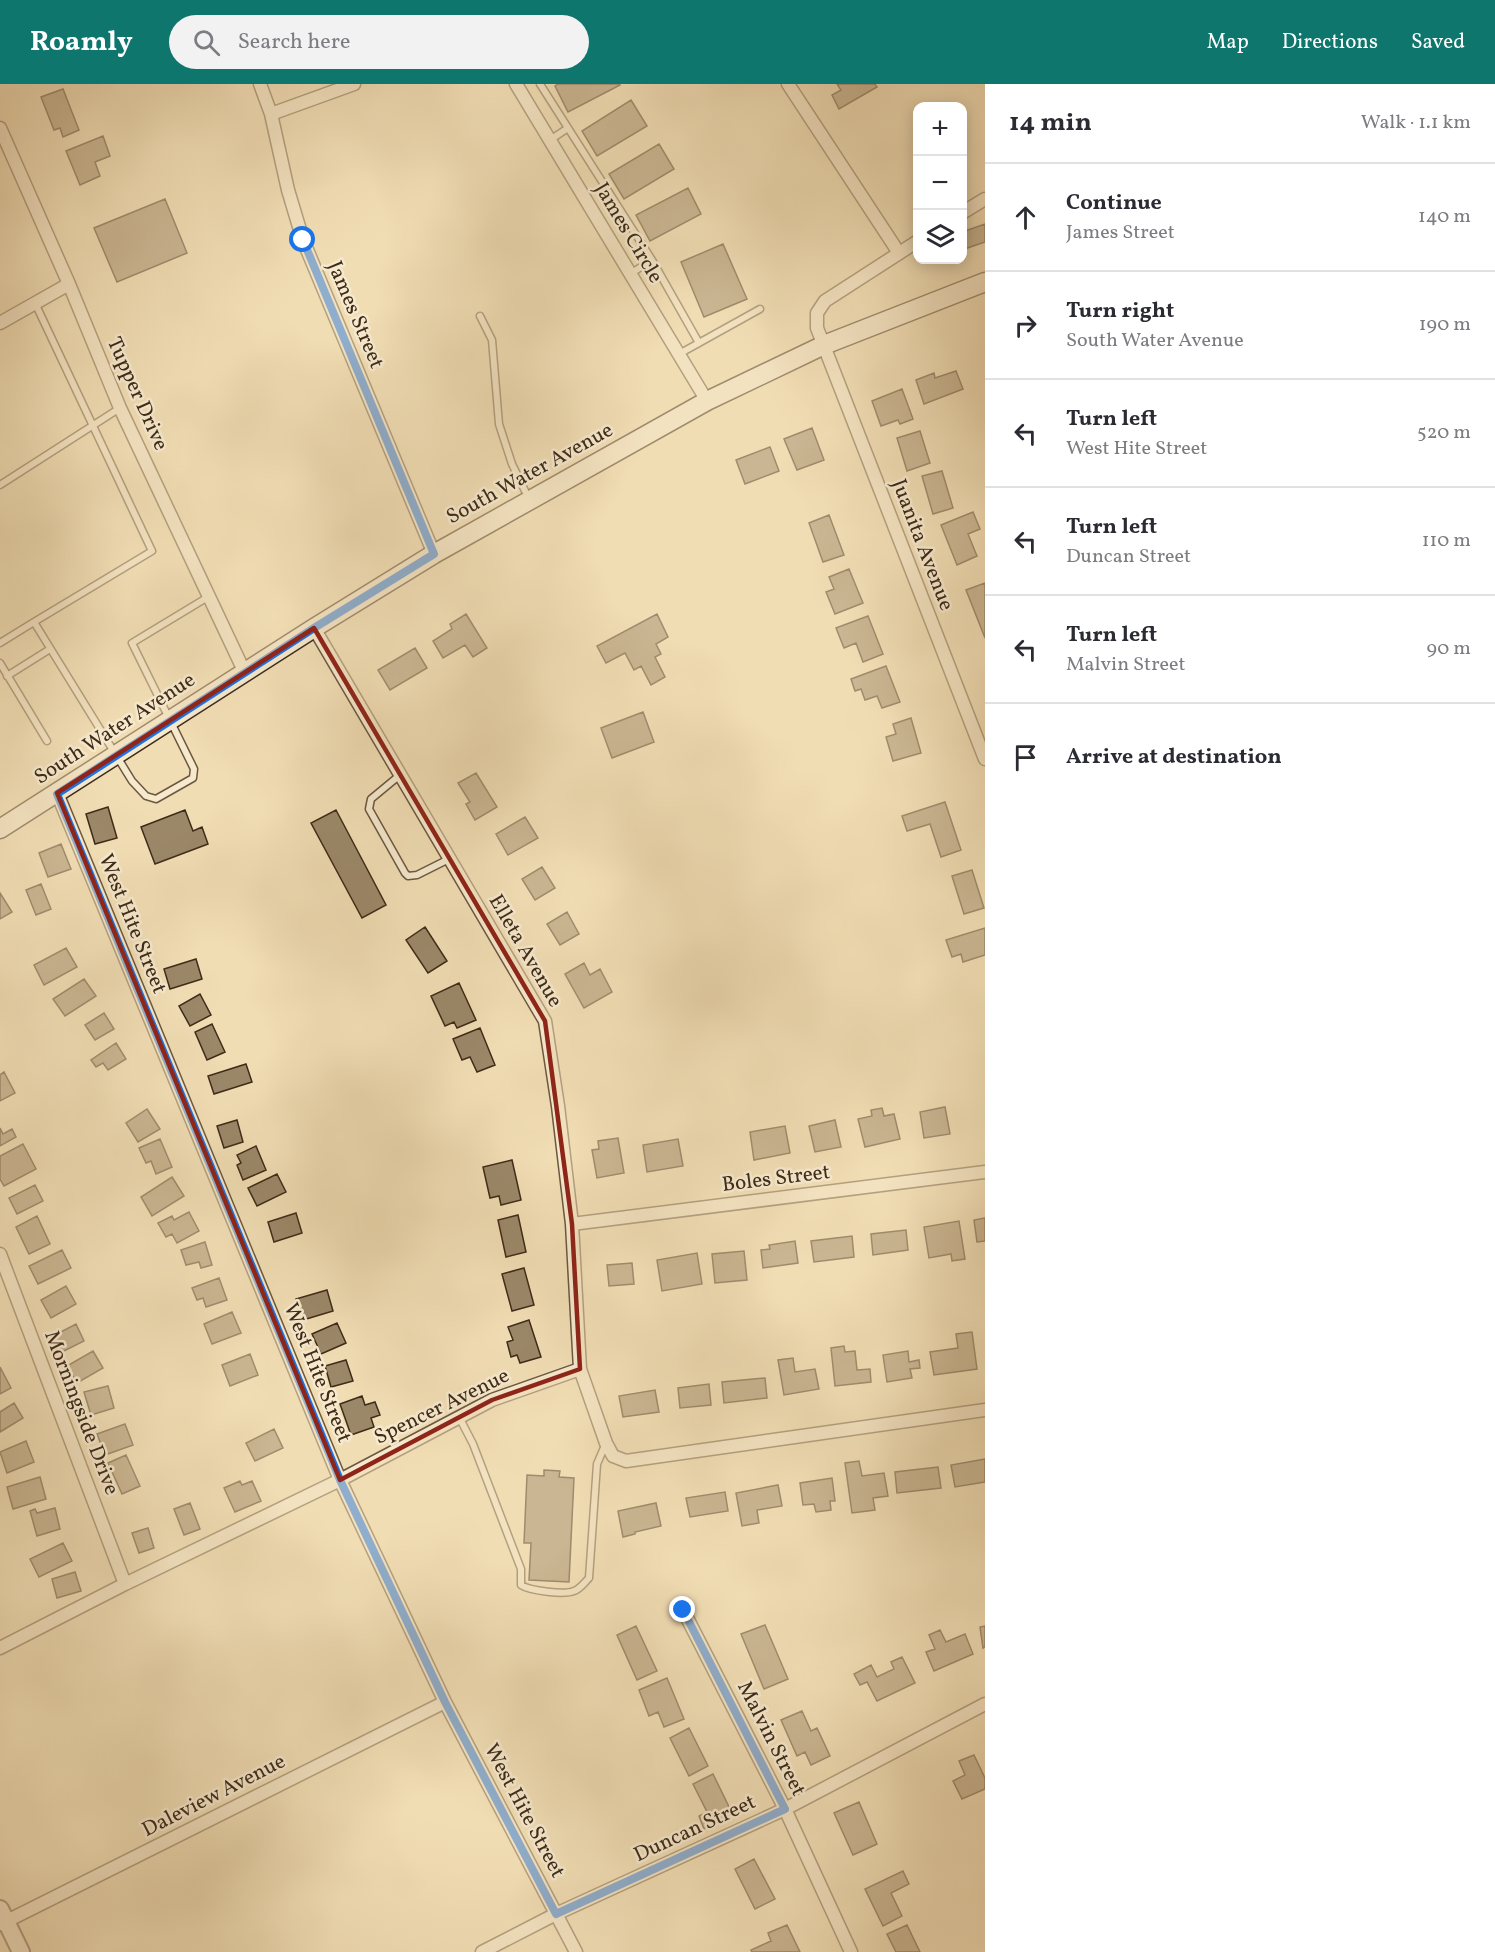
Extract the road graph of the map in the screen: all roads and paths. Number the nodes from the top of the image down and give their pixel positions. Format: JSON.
{"nodes":[{"id":1,"x":260,"y":84,"type":"edge"},
{"id":2,"x":354,"y":84,"type":"edge"},
{"id":3,"x":516,"y":84,"type":"edge"},
{"id":4,"x":540,"y":84,"type":"edge"},
{"id":5,"x":788,"y":84,"type":"edge"},
{"id":6,"x":271,"y":114,"type":"junction"},
{"id":7,"x":0,"y":128,"type":"edge"},
{"id":8,"x":568,"y":128,"type":"junction"},
{"id":9,"x":550,"y":140,"type":"junction"},
{"id":10,"x":985,"y":199,"type":"edge"},
{"id":11,"x":967,"y":210,"type":"edge"},
{"id":12,"x":913,"y":245,"type":"edge"},
{"id":13,"x":899,"y":253,"type":"junction"},
{"id":14,"x":652,"y":260,"type":"junction"},
{"id":15,"x":630,"y":274,"type":"junction"},
{"id":16,"x":985,"y":282,"type":"edge"},
{"id":17,"x":69,"y":284,"type":"junction"},
{"id":18,"x":34,"y":302,"type":"junction"},
{"id":19,"x":760,"y":309,"type":"dead end"},
{"id":20,"x":480,"y":316,"type":"dead end"},
{"id":21,"x":0,"y":323,"type":"edge"},
{"id":22,"x":699,"y":343,"type":"junction"},
{"id":23,"x":824,"y":345,"type":"junction"},
{"id":24,"x":678,"y":354,"type":"junction"},
{"id":25,"x":707,"y":401,"type":"junction"},
{"id":26,"x":120,"y":408,"type":"junction"},
{"id":27,"x":93,"y":425,"type":"junction"},
{"id":28,"x":0,"y":485,"type":"edge"},
{"id":29,"x":530,"y":501,"type":"junction"},
{"id":30,"x":434,"y":554,"type":"junction"},
{"id":31,"x":208,"y":597,"type":"junction"},
{"id":32,"x":34,"y":622,"type":"junction"},
{"id":33,"x":314,"y":628,"type":"junction"},
{"id":34,"x":0,"y":643,"type":"edge"},
{"id":35,"x":51,"y":649,"type":"junction"},
{"id":36,"x":0,"y":663,"type":"edge"},
{"id":37,"x":245,"y":673,"type":"junction"},
{"id":38,"x":7,"y":676,"type":"junction"},
{"id":39,"x":170,"y":721,"type":"junction"},
{"id":40,"x":47,"y":741,"type":"dead end"},
{"id":41,"x":117,"y":755,"type":"junction"},
{"id":42,"x":985,"y":759,"type":"edge"},
{"id":43,"x":400,"y":775,"type":"junction"},
{"id":44,"x":57,"y":794,"type":"junction"},
{"id":45,"x":0,"y":829,"type":"edge"},
{"id":46,"x":449,"y":859,"type":"junction"},
{"id":47,"x":985,"y":1172,"type":"edge"},
{"id":48,"x":572,"y":1224,"type":"junction"},
{"id":49,"x":0,"y":1254,"type":"edge"},
{"id":50,"x":580,"y":1369,"type":"junction"},
{"id":51,"x":985,"y":1410,"type":"edge"},
{"id":52,"x":459,"y":1418,"type":"junction"},
{"id":53,"x":606,"y":1443,"type":"junction"},
{"id":54,"x":340,"y":1480,"type":"junction"},
{"id":55,"x":125,"y":1584,"type":"junction"},
{"id":56,"x":683,"y":1610,"type":"dead end"},
{"id":57,"x":0,"y":1648,"type":"edge"},
{"id":58,"x":445,"y":1702,"type":"junction"},
{"id":59,"x":985,"y":1704,"type":"edge"},
{"id":60,"x":785,"y":1809,"type":"junction"},
{"id":61,"x":556,"y":1914,"type":"junction"},
{"id":62,"x":2,"y":1918,"type":"edge"},
{"id":63,"x":21,"y":1952,"type":"edge"},
{"id":64,"x":482,"y":1952,"type":"edge"},
{"id":65,"x":576,"y":1952,"type":"edge"},
{"id":66,"x":851,"y":1952,"type":"edge"}],
"edges":[{"from":1,"to":6,"type":"street","name":"James Street"},
{"from":2,"to":6,"type":"street"},
{"from":3,"to":9,"type":"street","name":"James Circle"},
{"from":4,"to":8,"type":"lane"},
{"from":5,"to":13,"type":"street"},
{"from":6,"to":30,"type":"street","name":"James Street"},
{"from":7,"to":17,"type":"street","name":"Tupper Drive"},
{"from":8,"to":9,"type":"lane"},
{"from":8,"to":14,"type":"lane"},
{"from":9,"to":15,"type":"street","name":"James Circle"},
{"from":10,"to":11,"type":"street"},
{"from":12,"to":13,"type":"street","name":"Juanita Avenue"},
{"from":13,"to":23,"type":"street","name":"Juanita Avenue"},
{"from":14,"to":15,"type":"lane"},
{"from":14,"to":22,"type":"lane"},
{"from":15,"to":24,"type":"street","name":"James Circle"},
{"from":16,"to":23,"type":"main road","name":"South Water Avenue"},
{"from":17,"to":18,"type":"street"},
{"from":17,"to":26,"type":"street","name":"Tupper Drive"},
{"from":18,"to":21,"type":"street"},
{"from":18,"to":27,"type":"lane"},
{"from":19,"to":22,"type":"lane"},
{"from":20,"to":29,"type":"lane"},
{"from":22,"to":24,"type":"lane"},
{"from":23,"to":25,"type":"main road","name":"South Water Avenue"},
{"from":23,"to":42,"type":"street","name":"Juanita Avenue"},
{"from":24,"to":25,"type":"street","name":"James Circle"},
{"from":25,"to":29,"type":"main road","name":"South Water Avenue"},
{"from":26,"to":27,"type":"lane"},
{"from":26,"to":31,"type":"street","name":"Tupper Drive"},
{"from":27,"to":28,"type":"lane"},
{"from":27,"to":32,"type":"lane"},
{"from":29,"to":30,"type":"main road","name":"South Water Avenue"},
{"from":30,"to":33,"type":"main road","name":"South Water Avenue"},
{"from":31,"to":37,"type":"street","name":"Tupper Drive"},
{"from":31,"to":39,"type":"lane"},
{"from":32,"to":34,"type":"lane"},
{"from":32,"to":35,"type":"lane"},
{"from":33,"to":37,"type":"main road","name":"South Water Avenue"},
{"from":33,"to":43,"type":"street","name":"Elleta Avenue"},
{"from":35,"to":38,"type":"lane"},
{"from":35,"to":41,"type":"lane"},
{"from":36,"to":38,"type":"lane"},
{"from":37,"to":39,"type":"main road","name":"South Water Avenue"},
{"from":38,"to":40,"type":"lane"},
{"from":39,"to":41,"type":"main road","name":"South Water Avenue"},
{"from":39,"to":41,"type":"lane"},
{"from":41,"to":44,"type":"main road","name":"South Water Avenue"},
{"from":43,"to":46,"type":"street","name":"Elleta Avenue"},
{"from":43,"to":46,"type":"lane"},
{"from":44,"to":45,"type":"main road","name":"South Water Avenue"},
{"from":44,"to":54,"type":"street","name":"West Hite Street"},
{"from":46,"to":48,"type":"street","name":"Elleta Avenue"},
{"from":47,"to":48,"type":"street","name":"Boles Street"},
{"from":48,"to":50,"type":"street","name":"Elleta Avenue"},
{"from":49,"to":55,"type":"street","name":"Morningside Drive"},
{"from":50,"to":52,"type":"street","name":"Spencer Avenue"},
{"from":50,"to":53,"type":"street"},
{"from":51,"to":53,"type":"street"},
{"from":52,"to":53,"type":"lane"},
{"from":52,"to":54,"type":"street","name":"Spencer Avenue"},
{"from":54,"to":55,"type":"street","name":"Spencer Avenue"},
{"from":54,"to":58,"type":"street","name":"West Hite Street"},
{"from":55,"to":57,"type":"street","name":"Spencer Avenue"},
{"from":56,"to":60,"type":"street","name":"Malvin Street"},
{"from":58,"to":61,"type":"street","name":"West Hite Street"},
{"from":58,"to":62,"type":"street","name":"Daleview Avenue"},
{"from":59,"to":60,"type":"street","name":"Duncan Street"},
{"from":60,"to":61,"type":"street","name":"Duncan Street"},
{"from":60,"to":66,"type":"street","name":"Malvin Street"},
{"from":61,"to":64,"type":"street","name":"Duncan Street"},
{"from":61,"to":65,"type":"street","name":"West Hite Street"},
{"from":62,"to":63,"type":"street"}]}
